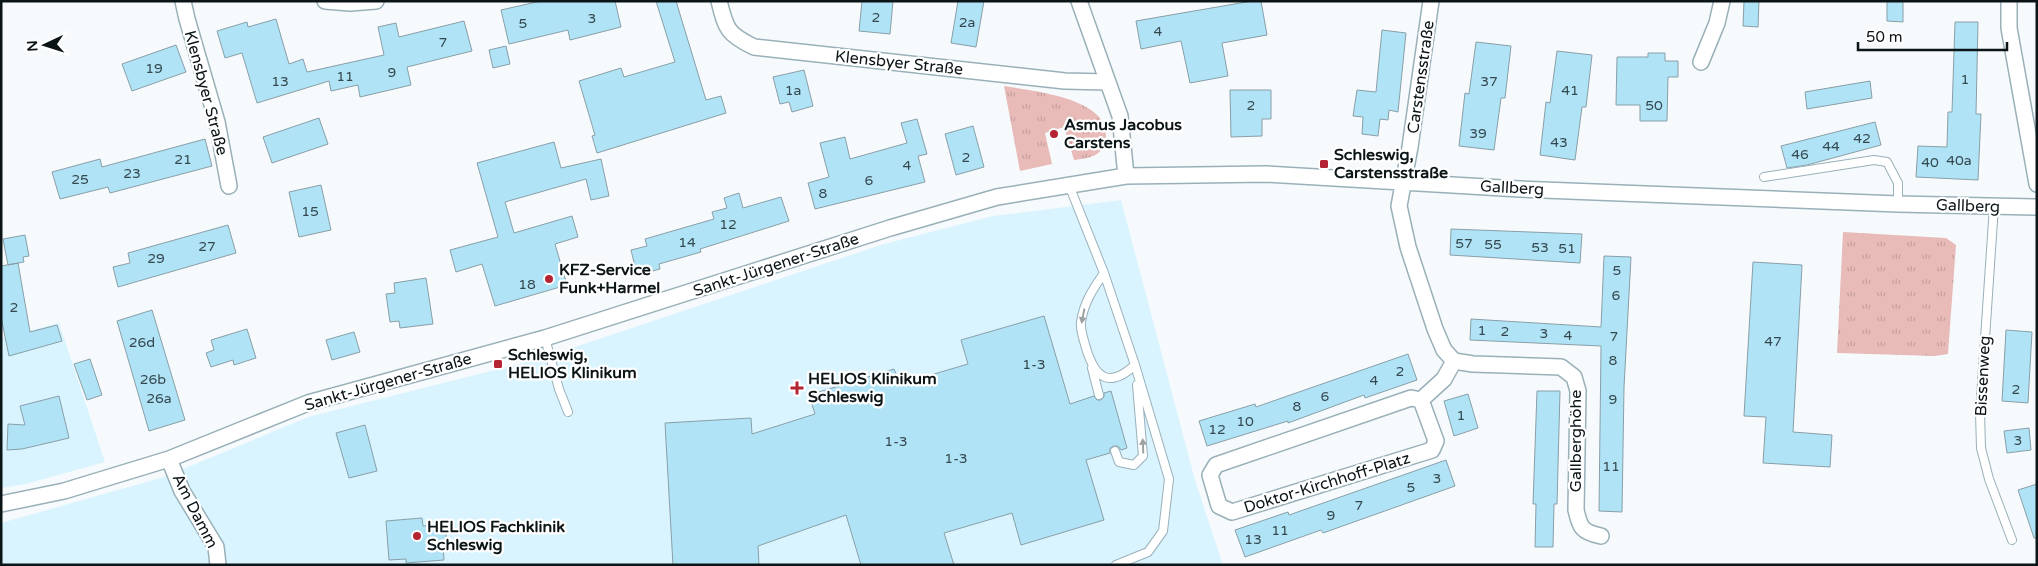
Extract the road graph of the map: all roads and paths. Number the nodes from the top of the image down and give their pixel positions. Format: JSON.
{"nodes":[{"id":1,"x":183,"y":1,"type":"edge"},
{"id":2,"x":325,"y":1,"type":"edge"},
{"id":3,"x":376,"y":1,"type":"edge"},
{"id":4,"x":719,"y":1,"type":"edge"},
{"id":5,"x":1079,"y":1,"type":"edge"},
{"id":6,"x":1431,"y":1,"type":"edge"},
{"id":7,"x":1722,"y":1,"type":"edge"},
{"id":8,"x":2009,"y":1,"type":"edge"},
{"id":9,"x":1701,"y":62,"type":"dead end"},
{"id":10,"x":1106,"y":82,"type":"junction"},
{"id":11,"x":1126,"y":176,"type":"junction"},
{"id":12,"x":1764,"y":176,"type":"dead end"},
{"id":13,"x":1405,"y":182,"type":"junction"},
{"id":14,"x":2037,"y":184,"type":"edge"},
{"id":15,"x":1069,"y":185,"type":"junction"},
{"id":16,"x":229,"y":186,"type":"dead end"},
{"id":17,"x":1898,"y":204,"type":"junction"},
{"id":18,"x":1994,"y":206,"type":"junction"},
{"id":19,"x":2037,"y":207,"type":"edge"},
{"id":20,"x":1104,"y":273,"type":"junction"},
{"id":21,"x":545,"y":338,"type":"junction"},
{"id":22,"x":1454,"y":361,"type":"junction"},
{"id":23,"x":1135,"y":365,"type":"junction"},
{"id":24,"x":1092,"y":366,"type":"junction"},
{"id":25,"x":1099,"y":395,"type":"dead end"},
{"id":26,"x":1421,"y":400,"type":"junction"},
{"id":27,"x":568,"y":412,"type":"dead end"},
{"id":28,"x":1115,"y":451,"type":"dead end"},
{"id":29,"x":169,"y":459,"type":"junction"},
{"id":30,"x":1,"y":504,"type":"edge"},
{"id":31,"x":1600,"y":536,"type":"dead end"},
{"id":32,"x":2012,"y":540,"type":"dead end"},
{"id":33,"x":218,"y":565,"type":"edge"},
{"id":34,"x":1116,"y":565,"type":"edge"}],
"edges":[{"from":1,"to":16,"type":"street","name":"Klensbyer Straße"},
{"from":2,"to":3,"type":"street"},
{"from":4,"to":10,"type":"street","name":"Klensbyer Straße"},
{"from":5,"to":10,"type":"street"},
{"from":6,"to":13,"type":"street","name":"Carstensstraße"},
{"from":7,"to":9,"type":"street"},
{"from":8,"to":14,"type":"street"},
{"from":10,"to":11,"type":"street"},
{"from":11,"to":13,"type":"street","name":"Gallberg"},
{"from":11,"to":15,"type":"street","name":"Sankt-Jürgener-Straße"},
{"from":12,"to":17,"type":"lane"},
{"from":13,"to":17,"type":"street","name":"Gallberg"},
{"from":13,"to":22,"type":"street"},
{"from":15,"to":20,"type":"lane"},
{"from":15,"to":21,"type":"street","name":"Sankt-Jürgener-Straße"},
{"from":17,"to":18,"type":"street","name":"Gallberg"},
{"from":18,"to":19,"type":"street","name":"Gallberg"},
{"from":18,"to":32,"type":"lane","name":"Bissenweg"},
{"from":20,"to":23,"type":"lane"},
{"from":20,"to":24,"type":"lane","one_way":true},
{"from":21,"to":27,"type":"lane"},
{"from":21,"to":29,"type":"street","name":"Sankt-Jürgener-Straße"},
{"from":22,"to":26,"type":"street"},
{"from":22,"to":31,"type":"street","name":"Gallberghöhe"},
{"from":23,"to":24,"type":"lane"},
{"from":28,"to":23,"type":"lane","one_way":true},
{"from":23,"to":34,"type":"lane"},
{"from":24,"to":25,"type":"lane"},
{"from":26,"to":26,"type":"street","name":"Doktor-Kirchhoff-Platz"},
{"from":29,"to":30,"type":"street","name":"Sankt-Jürgener-Straße"},
{"from":29,"to":33,"type":"street","name":"Am Damm"}]}
